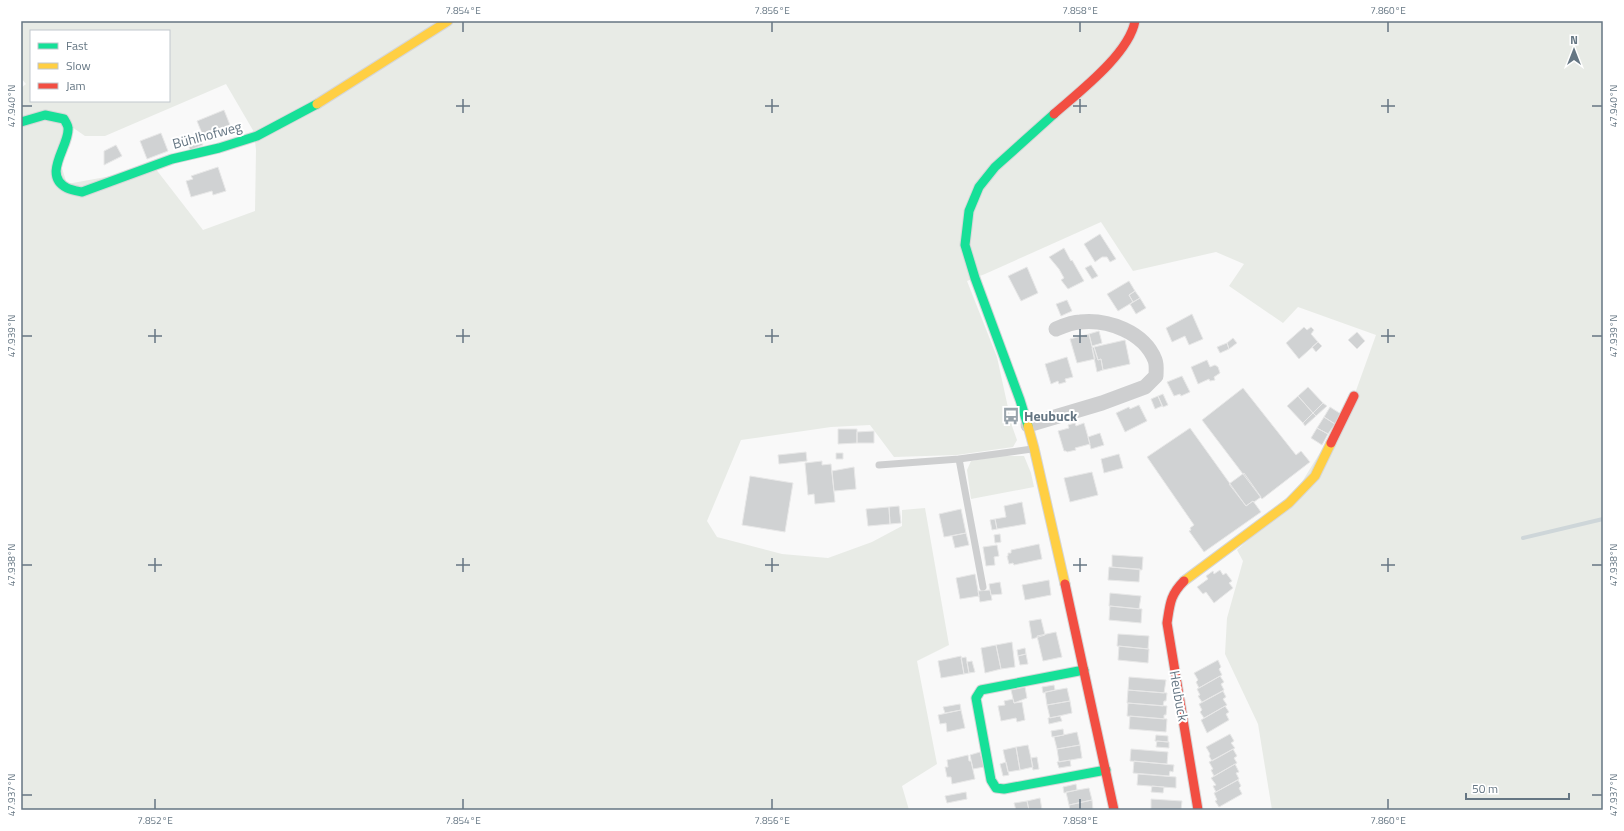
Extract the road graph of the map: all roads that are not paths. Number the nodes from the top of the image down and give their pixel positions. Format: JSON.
{"nodes":[{"id":1,"x":448,"y":21,"type":"edge"},
{"id":2,"x":1135,"y":21,"type":"edge"},
{"id":3,"x":21,"y":122,"type":"edge"},
{"id":4,"x":1056,"y":329,"type":"dead end"},
{"id":5,"x":1354,"y":396,"type":"dead end"},
{"id":6,"x":1028,"y":425,"type":"junction"},
{"id":7,"x":1034,"y":448,"type":"junction"},
{"id":8,"x":959,"y":459,"type":"junction"},
{"id":9,"x":879,"y":465,"type":"dead end"},
{"id":10,"x":983,"y":587,"type":"dead end"},
{"id":11,"x":1084,"y":670,"type":"junction"},
{"id":12,"x":1106,"y":770,"type":"junction"},
{"id":13,"x":1114,"y":810,"type":"edge"},
{"id":14,"x":1198,"y":810,"type":"edge"}],
"edges":[{"from":1,"to":3,"type":"street","name":"Bühlhofweg"},
{"from":2,"to":6,"type":"street"},
{"from":4,"to":6,"type":"street"},
{"from":5,"to":14,"type":"street","name":"Heubuck"},
{"from":6,"to":7,"type":"street"},
{"from":7,"to":8,"type":"lane"},
{"from":7,"to":11,"type":"street"},
{"from":8,"to":9,"type":"lane"},
{"from":8,"to":10,"type":"lane"},
{"from":11,"to":12,"type":"street"},
{"from":11,"to":12,"type":"street"},
{"from":12,"to":13,"type":"street"}]}
